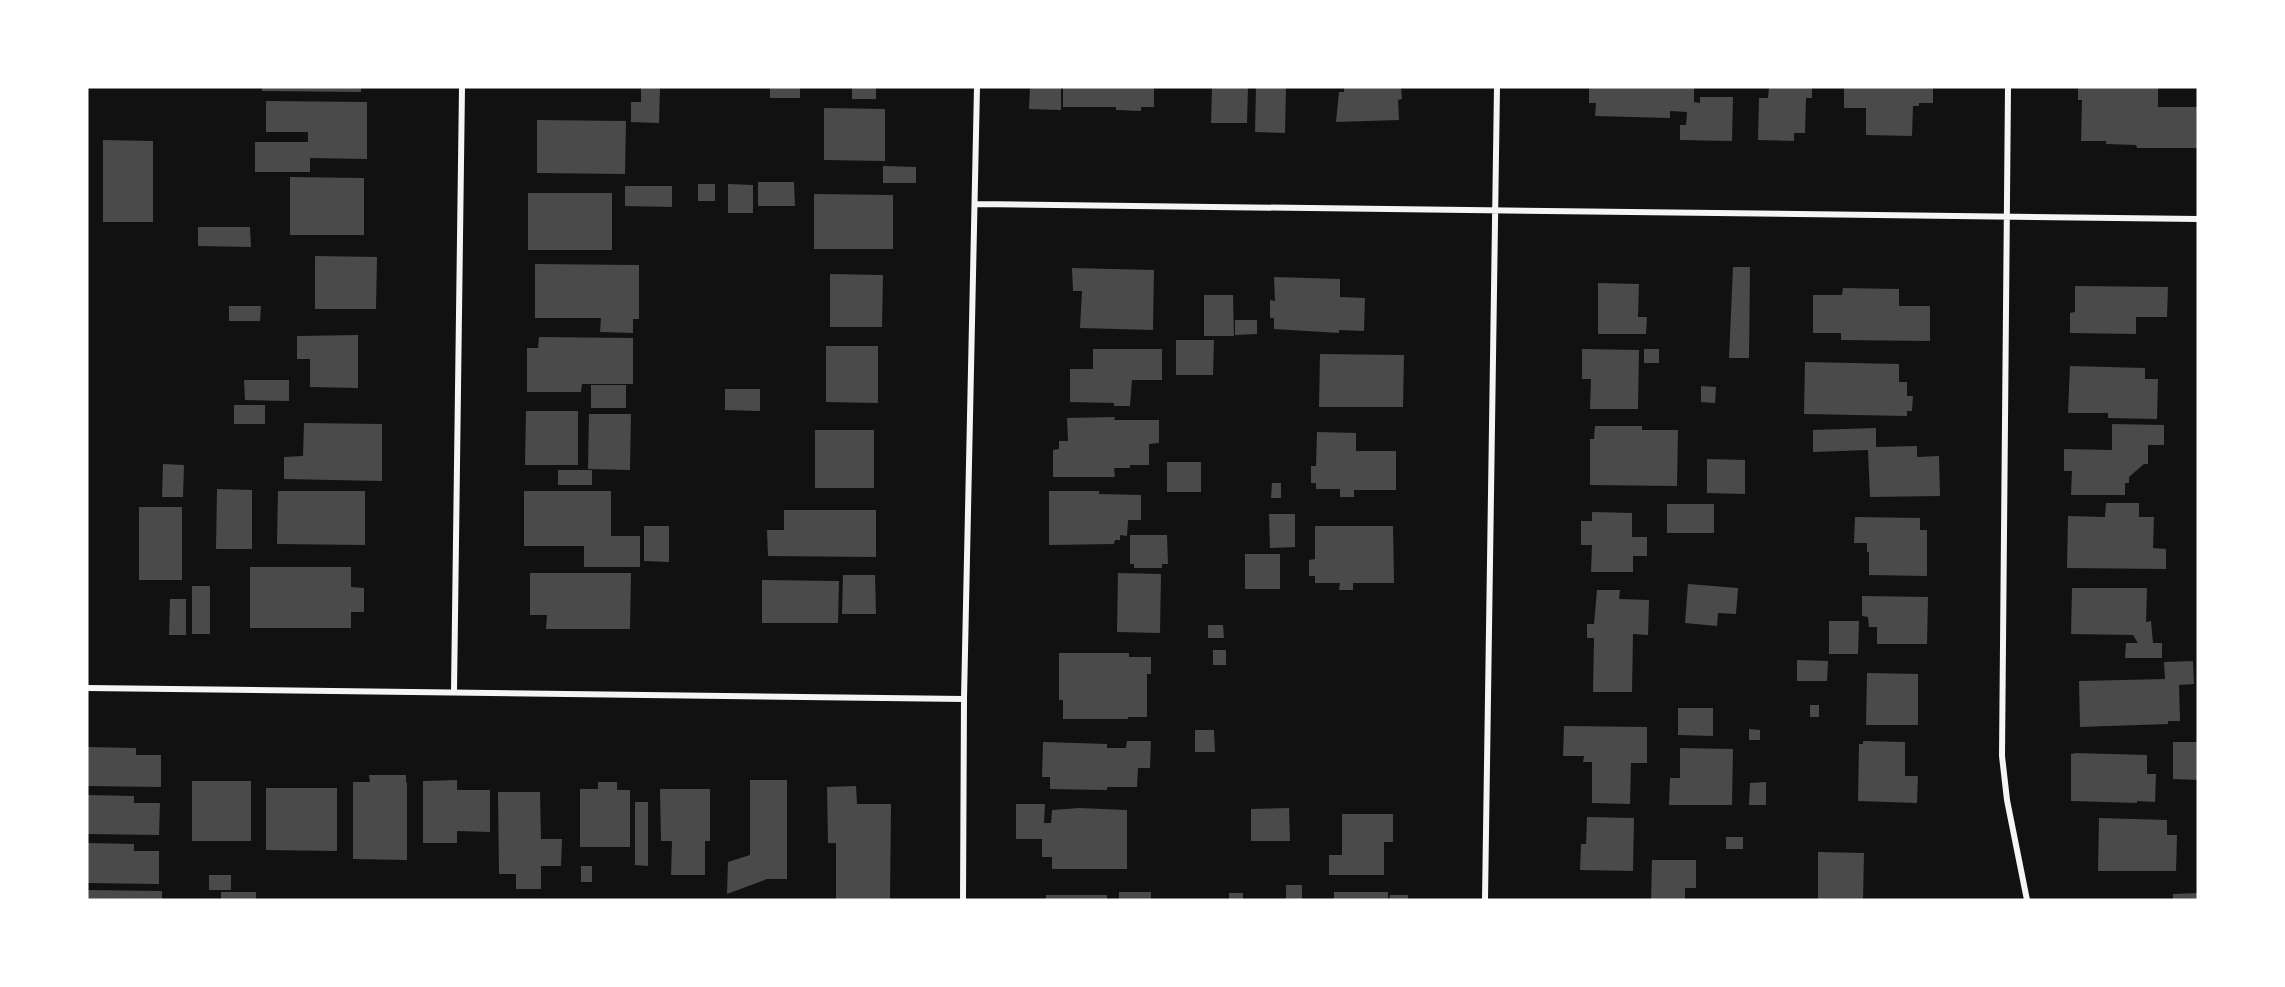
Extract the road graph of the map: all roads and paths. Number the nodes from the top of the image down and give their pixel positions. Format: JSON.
{"nodes":[{"id":1,"x":462,"y":87,"type":"edge"},
{"id":2,"x":977,"y":87,"type":"edge"},
{"id":3,"x":1497,"y":87,"type":"edge"},
{"id":4,"x":2008,"y":87,"type":"edge"},
{"id":5,"x":975,"y":204,"type":"junction"},
{"id":6,"x":1496,"y":209,"type":"junction"},
{"id":7,"x":2007,"y":217,"type":"junction"},
{"id":8,"x":2198,"y":219,"type":"edge"},
{"id":9,"x":87,"y":688,"type":"edge"},
{"id":10,"x":454,"y":692,"type":"junction"},
{"id":11,"x":964,"y":699,"type":"junction"},
{"id":12,"x":963,"y":900,"type":"edge"},
{"id":13,"x":1485,"y":900,"type":"edge"},
{"id":14,"x":2027,"y":900,"type":"edge"}],
"edges":[{"from":1,"to":10,"type":"street"},
{"from":2,"to":5,"type":"street"},
{"from":3,"to":6,"type":"street"},
{"from":4,"to":7,"type":"street"},
{"from":5,"to":6,"type":"street"},
{"from":5,"to":11,"type":"street"},
{"from":6,"to":7,"type":"street"},
{"from":6,"to":13,"type":"street"},
{"from":7,"to":8,"type":"street"},
{"from":7,"to":14,"type":"street"},
{"from":9,"to":10,"type":"street"},
{"from":10,"to":11,"type":"street"},
{"from":11,"to":12,"type":"street"}]}
